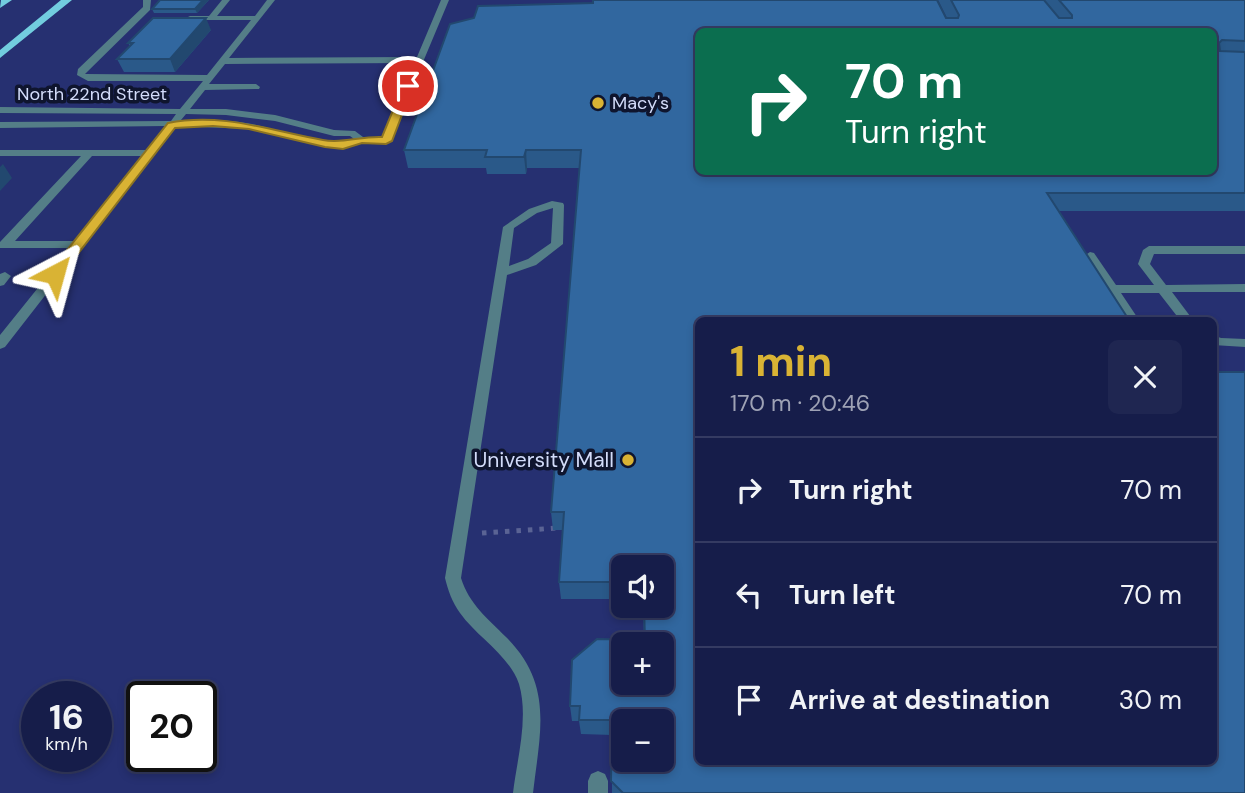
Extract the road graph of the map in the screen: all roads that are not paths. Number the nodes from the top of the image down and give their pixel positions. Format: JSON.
{"nodes":[{"id":1,"x":7,"y":0,"type":"edge"},
{"id":2,"x":67,"y":0,"type":"edge"},
{"id":3,"x":147,"y":0,"type":"edge"},
{"id":4,"x":226,"y":0,"type":"edge"},
{"id":5,"x":271,"y":0,"type":"edge"},
{"id":6,"x":445,"y":0,"type":"edge"},
{"id":7,"x":0,"y":5,"type":"edge"},
{"id":8,"x":136,"y":18,"type":"junction"},
{"id":9,"x":149,"y":18,"type":"edge"},
{"id":10,"x":186,"y":18,"type":"edge"},
{"id":11,"x":211,"y":18,"type":"junction"},
{"id":12,"x":256,"y":18,"type":"junction"},
{"id":13,"x":0,"y":55,"type":"edge"},
{"id":14,"x":418,"y":60,"type":"junction"},
{"id":15,"x":223,"y":61,"type":"junction"},
{"id":16,"x":209,"y":78,"type":"junction"},
{"id":17,"x":202,"y":87,"type":"junction"},
{"id":18,"x":256,"y":87,"type":"dead end"},
{"id":19,"x":0,"y":110,"type":"edge"},
{"id":20,"x":184,"y":110,"type":"junction"},
{"id":21,"x":0,"y":125,"type":"edge"},
{"id":22,"x":172,"y":125,"type":"junction"},
{"id":23,"x":361,"y":140,"type":"junction"},
{"id":24,"x":0,"y":153,"type":"edge"},
{"id":25,"x":150,"y":153,"type":"junction"},
{"id":26,"x":88,"y":154,"type":"junction"},
{"id":27,"x":79,"y":244,"type":"junction"},
{"id":28,"x":3,"y":245,"type":"edge"},
{"id":29,"x":1245,"y":250,"type":"edge"},
{"id":30,"x":1090,"y":256,"type":"edge"},
{"id":31,"x":502,"y":273,"type":"junction"},
{"id":32,"x":1112,"y":289,"type":"junction"},
{"id":33,"x":1162,"y":289,"type":"junction"},
{"id":34,"x":1245,"y":289,"type":"edge"},
{"id":35,"x":1131,"y":317,"type":"edge"},
{"id":36,"x":1185,"y":317,"type":"edge"},
{"id":37,"x":1217,"y":341,"type":"edge"},
{"id":38,"x":1245,"y":343,"type":"edge"},
{"id":39,"x":0,"y":344,"type":"edge"},
{"id":40,"x":523,"y":793,"type":"edge"}],
"edges":[{"from":1,"to":7,"type":"main road"},
{"from":2,"to":13,"type":"main road"},
{"from":3,"to":8,"type":"lane"},
{"from":4,"to":11,"type":"lane"},
{"from":5,"to":12,"type":"lane"},
{"from":6,"to":14,"type":"lane"},
{"from":8,"to":9,"type":"lane"},
{"from":8,"to":16,"type":"lane"},
{"from":10,"to":11,"type":"lane"},
{"from":11,"to":12,"type":"lane"},
{"from":12,"to":15,"type":"lane"},
{"from":14,"to":15,"type":"lane"},
{"from":14,"to":23,"type":"lane","name":"North 22nd Street"},
{"from":15,"to":16,"type":"lane"},
{"from":16,"to":17,"type":"lane"},
{"from":17,"to":18,"type":"lane"},
{"from":17,"to":20,"type":"lane"},
{"from":19,"to":20,"type":"lane","name":"North 22nd Street"},
{"from":20,"to":22,"type":"lane"},
{"from":20,"to":23,"type":"lane","name":"North 22nd Street"},
{"from":21,"to":22,"type":"lane","name":"North 22nd Street"},
{"from":22,"to":23,"type":"lane","name":"North 22nd Street"},
{"from":22,"to":25,"type":"lane"},
{"from":24,"to":26,"type":"lane"},
{"from":25,"to":26,"type":"lane"},
{"from":25,"to":27,"type":"lane"},
{"from":26,"to":28,"type":"lane"},
{"from":27,"to":28,"type":"lane"},
{"from":27,"to":39,"type":"lane"},
{"from":29,"to":33,"type":"lane"},
{"from":30,"to":32,"type":"lane"},
{"from":31,"to":31,"type":"lane"},
{"from":31,"to":40,"type":"lane"},
{"from":32,"to":33,"type":"lane"},
{"from":32,"to":35,"type":"lane"},
{"from":33,"to":34,"type":"lane"},
{"from":33,"to":36,"type":"lane"},
{"from":37,"to":38,"type":"lane"}]}
